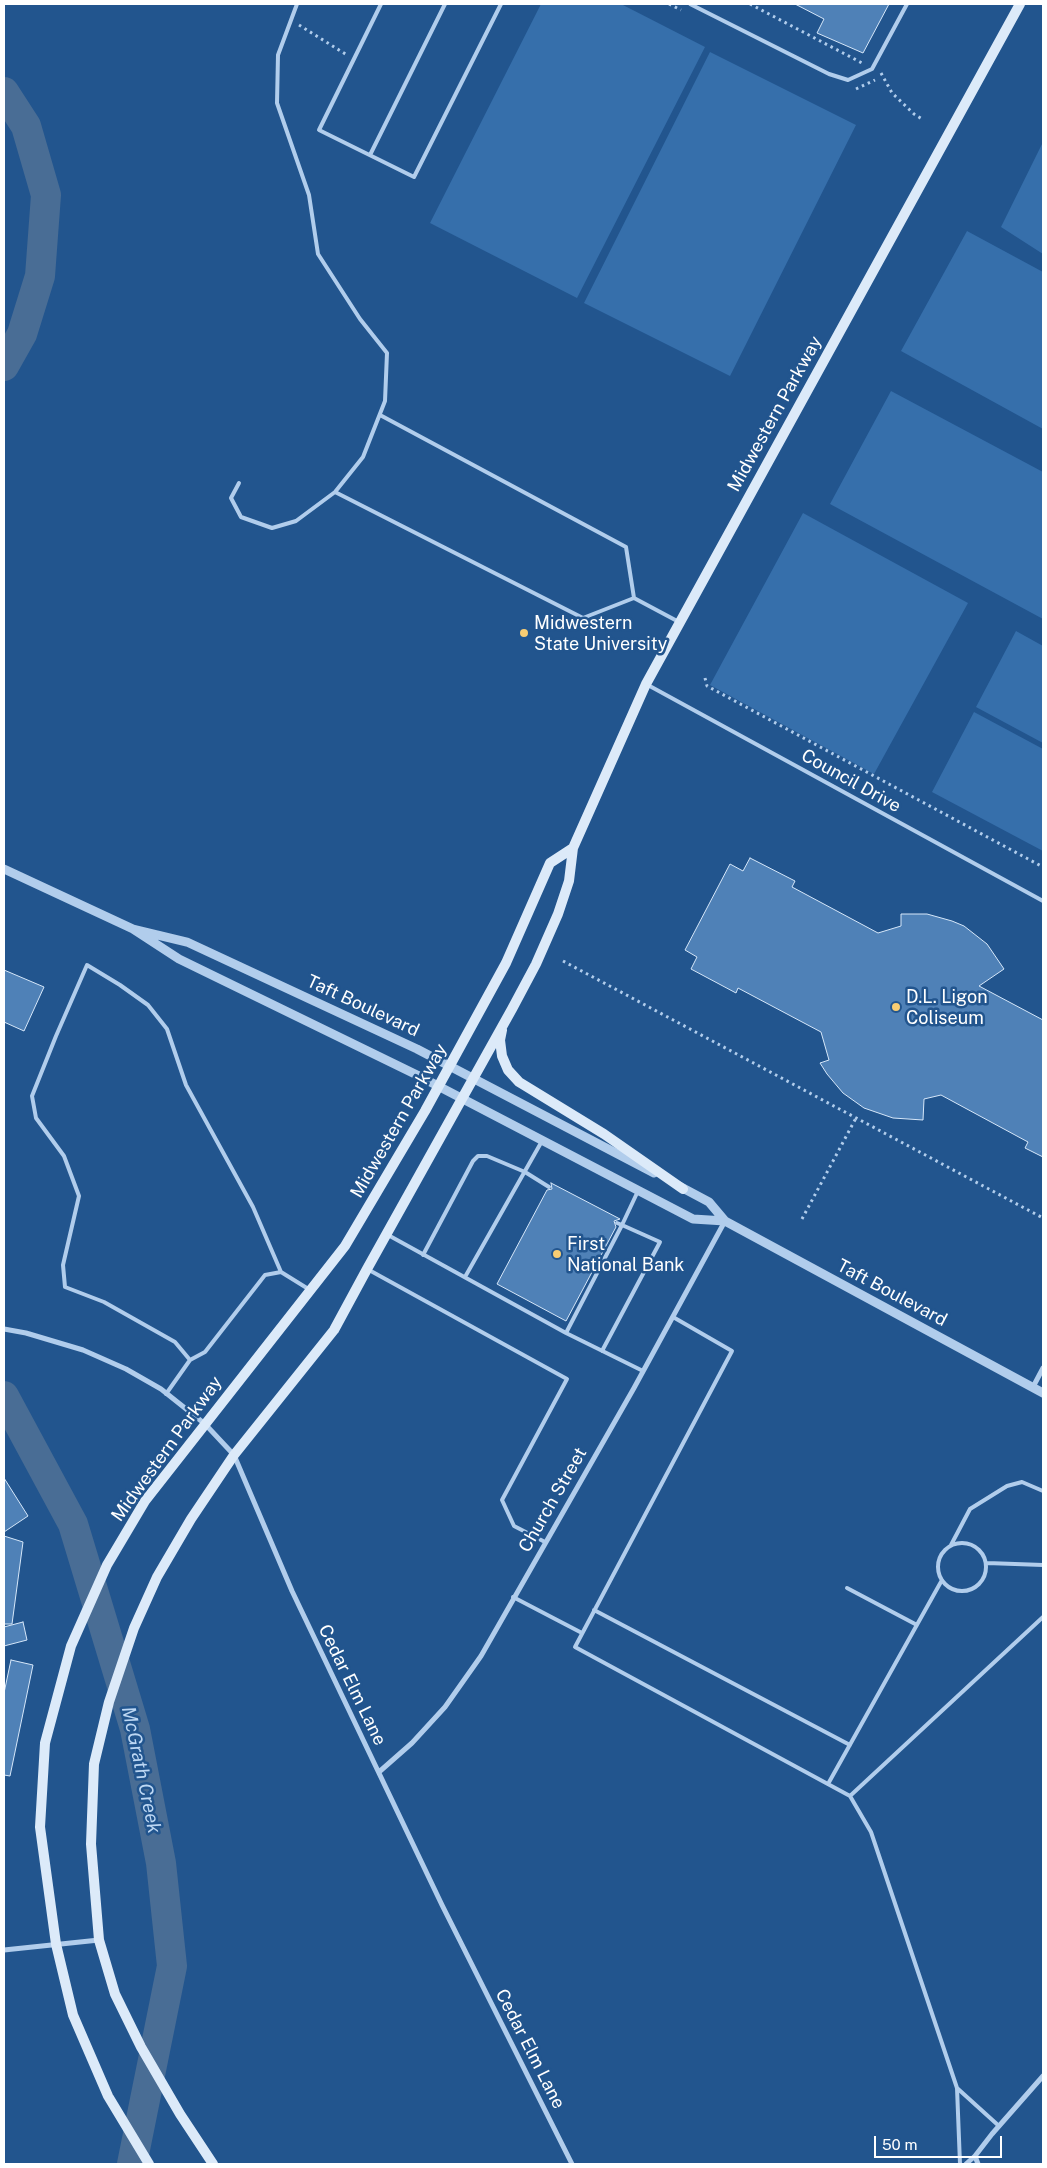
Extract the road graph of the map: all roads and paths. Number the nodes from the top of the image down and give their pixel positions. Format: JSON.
{"nodes":[{"id":1,"x":297,"y":4,"type":"edge"},
{"id":2,"x":381,"y":4,"type":"edge"},
{"id":3,"x":445,"y":4,"type":"edge"},
{"id":4,"x":502,"y":4,"type":"edge"},
{"id":5,"x":690,"y":4,"type":"edge"},
{"id":6,"x":750,"y":4,"type":"edge"},
{"id":7,"x":907,"y":4,"type":"edge"},
{"id":8,"x":1020,"y":4,"type":"edge"},
{"id":9,"x":291,"y":20,"type":"junction"},
{"id":10,"x":354,"y":60,"type":"junction"},
{"id":11,"x":872,"y":68,"type":"junction"},
{"id":12,"x":922,"y":119,"type":"dead end"},
{"id":13,"x":370,"y":155,"type":"junction"},
{"id":14,"x":380,"y":415,"type":"junction"},
{"id":15,"x":239,"y":483,"type":"dead end"},
{"id":16,"x":335,"y":492,"type":"junction"},
{"id":17,"x":634,"y":598,"type":"junction"},
{"id":18,"x":679,"y":622,"type":"junction"},
{"id":19,"x":705,"y":678,"type":"dead end"},
{"id":20,"x":646,"y":684,"type":"junction"},
{"id":21,"x":573,"y":848,"type":"junction"},
{"id":22,"x":1043,"y":867,"type":"edge"},
{"id":23,"x":4,"y":869,"type":"edge"},
{"id":24,"x":1043,"y":901,"type":"edge"},
{"id":25,"x":133,"y":929,"type":"junction"},
{"id":26,"x":563,"y":961,"type":"dead end"},
{"id":27,"x":504,"y":1024,"type":"junction"},
{"id":28,"x":450,"y":1066,"type":"junction"},
{"id":29,"x":473,"y":1079,"type":"junction"},
{"id":30,"x":439,"y":1086,"type":"junction"},
{"id":31,"x":462,"y":1099,"type":"junction"},
{"id":32,"x":856,"y":1118,"type":"junction"},
{"id":33,"x":542,"y":1141,"type":"junction"},
{"id":34,"x":525,"y":1172,"type":"junction"},
{"id":35,"x":548,"y":1187,"type":"dead end"},
{"id":36,"x":683,"y":1189,"type":"junction"},
{"id":37,"x":638,"y":1191,"type":"junction"},
{"id":38,"x":1043,"y":1218,"type":"edge"},
{"id":39,"x":802,"y":1219,"type":"dead end"},
{"id":40,"x":725,"y":1222,"type":"junction"},
{"id":41,"x":620,"y":1224,"type":"junction"},
{"id":42,"x":386,"y":1234,"type":"junction"},
{"id":43,"x":423,"y":1255,"type":"junction"},
{"id":44,"x":366,"y":1269,"type":"junction"},
{"id":45,"x":281,"y":1272,"type":"junction"},
{"id":46,"x":465,"y":1277,"type":"junction"},
{"id":47,"x":310,"y":1290,"type":"junction"},
{"id":48,"x":672,"y":1317,"type":"junction"},
{"id":49,"x":5,"y":1329,"type":"edge"},
{"id":50,"x":566,"y":1333,"type":"junction"},
{"id":51,"x":602,"y":1351,"type":"junction"},
{"id":52,"x":190,"y":1360,"type":"junction"},
{"id":53,"x":1043,"y":1368,"type":"edge"},
{"id":54,"x":643,"y":1371,"type":"junction"},
{"id":55,"x":1033,"y":1388,"type":"junction"},
{"id":56,"x":1043,"y":1393,"type":"edge"},
{"id":57,"x":166,"y":1394,"type":"junction"},
{"id":58,"x":205,"y":1424,"type":"junction"},
{"id":59,"x":234,"y":1455,"type":"junction"},
{"id":60,"x":1043,"y":1491,"type":"edge"},
{"id":61,"x":545,"y":1542,"type":"junction"},
{"id":62,"x":951,"y":1545,"type":"junction"},
{"id":63,"x":987,"y":1563,"type":"junction"},
{"id":64,"x":1043,"y":1565,"type":"edge"},
{"id":65,"x":942,"y":1580,"type":"junction"},
{"id":66,"x":847,"y":1588,"type":"dead end"},
{"id":67,"x":513,"y":1597,"type":"junction"},
{"id":68,"x":594,"y":1610,"type":"junction"},
{"id":69,"x":1043,"y":1617,"type":"edge"},
{"id":70,"x":917,"y":1625,"type":"junction"},
{"id":71,"x":582,"y":1633,"type":"junction"},
{"id":72,"x":850,"y":1745,"type":"junction"},
{"id":73,"x":379,"y":1772,"type":"junction"},
{"id":74,"x":828,"y":1784,"type":"junction"},
{"id":75,"x":850,"y":1796,"type":"junction"},
{"id":76,"x":99,"y":1940,"type":"junction"},
{"id":77,"x":56,"y":1944,"type":"junction"},
{"id":78,"x":4,"y":1950,"type":"edge"},
{"id":79,"x":1043,"y":2076,"type":"edge"},
{"id":80,"x":958,"y":2088,"type":"junction"},
{"id":81,"x":999,"y":2126,"type":"junction"},
{"id":82,"x":975,"y":2156,"type":"junction"},
{"id":83,"x":149,"y":2164,"type":"edge"},
{"id":84,"x":213,"y":2164,"type":"edge"},
{"id":85,"x":572,"y":2164,"type":"edge"},
{"id":86,"x":960,"y":2164,"type":"edge"},
{"id":87,"x":966,"y":2164,"type":"edge"},
{"id":88,"x":978,"y":2164,"type":"edge"}],
"edges":[{"from":1,"to":9,"type":"lane"},
{"from":2,"to":10,"type":"lane"},
{"from":3,"to":13,"type":"lane"},
{"from":4,"to":13,"type":"lane"},
{"from":5,"to":11,"type":"lane"},
{"from":6,"to":11,"type":"path"},
{"from":7,"to":11,"type":"lane"},
{"from":8,"to":18,"type":"main road","name":"Midwestern Parkway"},
{"from":9,"to":10,"type":"path"},
{"from":9,"to":14,"type":"lane"},
{"from":10,"to":13,"type":"lane"},
{"from":11,"to":12,"type":"path"},
{"from":14,"to":16,"type":"lane"},
{"from":14,"to":17,"type":"lane"},
{"from":15,"to":16,"type":"lane"},
{"from":16,"to":17,"type":"lane"},
{"from":17,"to":18,"type":"lane"},
{"from":18,"to":20,"type":"main road","name":"Midwestern Parkway"},
{"from":19,"to":22,"type":"path"},
{"from":20,"to":21,"type":"main road","name":"Midwestern Parkway"},
{"from":20,"to":24,"type":"lane","name":"Council Drive"},
{"from":21,"to":27,"type":"main road","name":"Midwestern Parkway"},
{"from":21,"to":28,"type":"main road","name":"Midwestern Parkway"},
{"from":23,"to":25,"type":"street","name":"Taft Boulevard"},
{"from":25,"to":28,"type":"street","name":"Taft Boulevard"},
{"from":25,"to":30,"type":"street","name":"Taft Boulevard"},
{"from":26,"to":32,"type":"path"},
{"from":27,"to":29,"type":"main road","name":"Midwestern Parkway"},
{"from":27,"to":36,"type":"main road"},
{"from":28,"to":29,"type":"street","name":"Taft Boulevard"},
{"from":28,"to":30,"type":"main road","name":"Midwestern Parkway"},
{"from":29,"to":31,"type":"main road","name":"Midwestern Parkway"},
{"from":29,"to":36,"type":"street","name":"Taft Boulevard"},
{"from":30,"to":31,"type":"street","name":"Taft Boulevard"},
{"from":30,"to":47,"type":"main road","name":"Midwestern Parkway"},
{"from":31,"to":33,"type":"street","name":"Taft Boulevard"},
{"from":31,"to":42,"type":"main road","name":"Midwestern Parkway"},
{"from":32,"to":38,"type":"path"},
{"from":32,"to":39,"type":"path"},
{"from":33,"to":34,"type":"lane"},
{"from":33,"to":37,"type":"street","name":"Taft Boulevard"},
{"from":34,"to":35,"type":"lane"},
{"from":34,"to":43,"type":"lane"},
{"from":34,"to":46,"type":"lane"},
{"from":36,"to":40,"type":"street","name":"Taft Boulevard"},
{"from":37,"to":40,"type":"street","name":"Taft Boulevard"},
{"from":37,"to":41,"type":"lane"},
{"from":40,"to":48,"type":"street","name":"Church Street"},
{"from":40,"to":55,"type":"street","name":"Taft Boulevard"},
{"from":41,"to":50,"type":"lane"},
{"from":41,"to":51,"type":"lane"},
{"from":42,"to":43,"type":"lane"},
{"from":42,"to":44,"type":"main road","name":"Midwestern Parkway"},
{"from":43,"to":46,"type":"lane"},
{"from":44,"to":59,"type":"main road","name":"Midwestern Parkway"},
{"from":44,"to":61,"type":"lane"},
{"from":45,"to":47,"type":"lane"},
{"from":45,"to":52,"type":"lane"},
{"from":45,"to":52,"type":"lane"},
{"from":46,"to":50,"type":"lane"},
{"from":47,"to":58,"type":"main road","name":"Midwestern Parkway"},
{"from":48,"to":54,"type":"street","name":"Church Street"},
{"from":48,"to":68,"type":"lane"},
{"from":49,"to":57,"type":"street","name":"Cedar Elm Lane"},
{"from":50,"to":51,"type":"lane"},
{"from":51,"to":54,"type":"lane"},
{"from":52,"to":57,"type":"lane"},
{"from":53,"to":55,"type":"street"},
{"from":54,"to":61,"type":"street","name":"Church Street"},
{"from":55,"to":56,"type":"street","name":"Taft Boulevard"},
{"from":57,"to":58,"type":"street","name":"Cedar Elm Lane"},
{"from":58,"to":59,"type":"street","name":"Cedar Elm Lane"},
{"from":58,"to":77,"type":"main road","name":"Midwestern Parkway"},
{"from":59,"to":73,"type":"street","name":"Cedar Elm Lane"},
{"from":59,"to":76,"type":"main road","name":"Midwestern Parkway"},
{"from":60,"to":62,"type":"lane"},
{"from":61,"to":67,"type":"street","name":"Church Street"},
{"from":62,"to":63,"type":"lane"},
{"from":62,"to":65,"type":"lane"},
{"from":63,"to":64,"type":"lane"},
{"from":63,"to":65,"type":"lane"},
{"from":65,"to":70,"type":"lane"},
{"from":66,"to":70,"type":"lane"},
{"from":67,"to":71,"type":"lane"},
{"from":67,"to":73,"type":"street","name":"Church Street"},
{"from":68,"to":71,"type":"lane"},
{"from":68,"to":72,"type":"lane"},
{"from":69,"to":75,"type":"lane"},
{"from":70,"to":72,"type":"lane"},
{"from":71,"to":74,"type":"lane"},
{"from":72,"to":74,"type":"lane"},
{"from":73,"to":85,"type":"street","name":"Cedar Elm Lane"},
{"from":74,"to":75,"type":"lane"},
{"from":75,"to":80,"type":"lane"},
{"from":76,"to":77,"type":"street"},
{"from":76,"to":84,"type":"main road","name":"Midwestern Parkway"},
{"from":77,"to":78,"type":"street"},
{"from":77,"to":83,"type":"main road","name":"Midwestern Parkway"},
{"from":79,"to":81,"type":"street"},
{"from":80,"to":81,"type":"lane"},
{"from":80,"to":86,"type":"lane"},
{"from":81,"to":82,"type":"street"},
{"from":82,"to":87,"type":"street"},
{"from":82,"to":88,"type":"street"}]}
